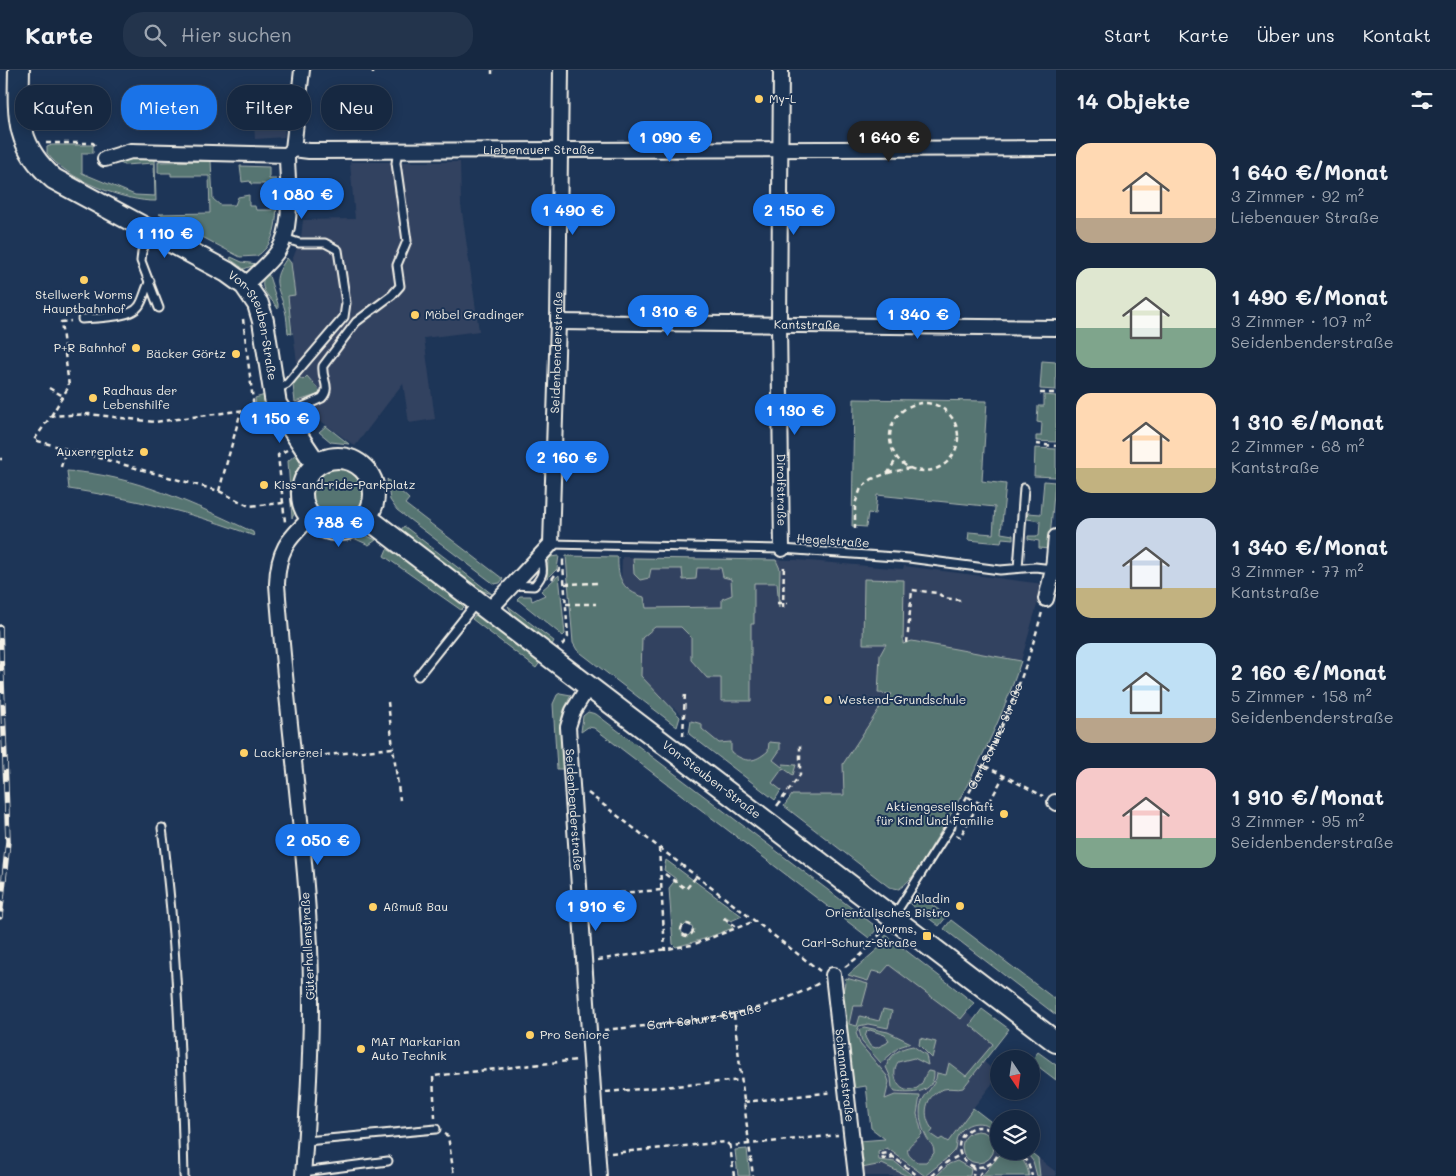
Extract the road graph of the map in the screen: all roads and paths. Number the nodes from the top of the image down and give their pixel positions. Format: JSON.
{"nodes":[{"id":1,"x":19,"y":70,"type":"edge"},
{"id":2,"x":302,"y":70,"type":"edge"},
{"id":3,"x":560,"y":70,"type":"edge"},
{"id":4,"x":781,"y":70,"type":"edge"},
{"id":5,"x":25,"y":143,"type":"junction"},
{"id":6,"x":780,"y":148,"type":"junction"},
{"id":7,"x":1056,"y":148,"type":"edge"},
{"id":8,"x":398,"y":150,"type":"junction"},
{"id":9,"x":560,"y":150,"type":"junction"},
{"id":10,"x":290,"y":152,"type":"junction"},
{"id":11,"x":106,"y":159,"type":"joint"},
{"id":12,"x":150,"y":232,"type":"junction"},
{"id":13,"x":284,"y":238,"type":"junction"},
{"id":14,"x":150,"y":281,"type":"junction"},
{"id":15,"x":245,"y":285,"type":"junction"},
{"id":16,"x":160,"y":308,"type":"dead end"},
{"id":17,"x":242,"y":312,"type":"dead end"},
{"id":18,"x":82,"y":319,"type":"dead end"},
{"id":19,"x":61,"y":322,"type":"dead end"},
{"id":20,"x":558,"y":322,"type":"junction"},
{"id":21,"x":780,"y":324,"type":"junction"},
{"id":22,"x":1056,"y":328,"type":"edge"},
{"id":23,"x":49,"y":388,"type":"dead end"},
{"id":24,"x":1040,"y":392,"type":"dead end"},
{"id":25,"x":1056,"y":393,"type":"edge"},
{"id":26,"x":63,"y":396,"type":"junction"},
{"id":27,"x":268,"y":399,"type":"junction"},
{"id":28,"x":254,"y":409,"type":"junction"},
{"id":29,"x":241,"y":410,"type":"junction"},
{"id":30,"x":51,"y":416,"type":"junction"},
{"id":31,"x":1036,"y":444,"type":"dead end"},
{"id":32,"x":1056,"y":446,"type":"edge"},
{"id":33,"x":291,"y":448,"type":"dead end"},
{"id":34,"x":66,"y":449,"type":"junction"},
{"id":35,"x":897,"y":458,"type":"junction"},
{"id":36,"x":316,"y":464,"type":"junction"},
{"id":37,"x":61,"y":466,"type":"dead end"},
{"id":38,"x":910,"y":468,"type":"junction"},
{"id":39,"x":888,"y":473,"type":"junction"},
{"id":40,"x":1024,"y":488,"type":"dead end"},
{"id":41,"x":219,"y":491,"type":"junction"},
{"id":42,"x":283,"y":503,"type":"junction"},
{"id":43,"x":366,"y":517,"type":"junction"},
{"id":44,"x":310,"y":518,"type":"junction"},
{"id":45,"x":855,"y":528,"type":"dead end"},
{"id":46,"x":293,"y":535,"type":"junction"},
{"id":47,"x":1056,"y":537,"type":"edge"},
{"id":48,"x":557,"y":544,"type":"junction"},
{"id":49,"x":783,"y":549,"type":"junction"},
{"id":50,"x":540,"y":556,"type":"junction"},
{"id":51,"x":563,"y":564,"type":"junction"},
{"id":52,"x":1018,"y":568,"type":"junction"},
{"id":53,"x":1053,"y":569,"type":"junction"},
{"id":54,"x":538,"y":582,"type":"junction"},
{"id":55,"x":597,"y":583,"type":"dead end"},
{"id":56,"x":565,"y":584,"type":"junction"},
{"id":57,"x":511,"y":585,"type":"junction"},
{"id":58,"x":1046,"y":599,"type":"joint"},
{"id":59,"x":778,"y":603,"type":"dead end"},
{"id":60,"x":783,"y":603,"type":"junction"},
{"id":61,"x":788,"y":603,"type":"dead end"},
{"id":62,"x":959,"y":603,"type":"dead end"},
{"id":63,"x":566,"y":604,"type":"junction"},
{"id":64,"x":596,"y":604,"type":"dead end"},
{"id":65,"x":484,"y":605,"type":"junction"},
{"id":66,"x":783,"y":608,"type":"dead end"},
{"id":67,"x":907,"y":643,"type":"dead end"},
{"id":68,"x":551,"y":657,"type":"junction"},
{"id":69,"x":418,"y":676,"type":"dead end"},
{"id":70,"x":588,"y":687,"type":"junction"},
{"id":71,"x":685,"y":692,"type":"dead end"},
{"id":72,"x":388,"y":702,"type":"dead end"},
{"id":73,"x":800,"y":743,"type":"dead end"},
{"id":74,"x":392,"y":748,"type":"junction"},
{"id":75,"x":677,"y":755,"type":"junction"},
{"id":76,"x":293,"y":758,"type":"junction"},
{"id":77,"x":985,"y":766,"type":"junction"},
{"id":78,"x":1004,"y":776,"type":"junction"},
{"id":79,"x":571,"y":781,"type":"junction"},
{"id":80,"x":968,"y":797,"type":"junction"},
{"id":81,"x":400,"y":800,"type":"dead end"},
{"id":82,"x":979,"y":803,"type":"junction"},
{"id":83,"x":1055,"y":803,"type":"edge"},
{"id":84,"x":777,"y":806,"type":"dead end"},
{"id":85,"x":162,"y":828,"type":"dead end"},
{"id":86,"x":950,"y":828,"type":"junction"},
{"id":87,"x":659,"y":848,"type":"junction"},
{"id":88,"x":665,"y":874,"type":"dead end"},
{"id":89,"x":696,"y":876,"type":"junction"},
{"id":90,"x":661,"y":890,"type":"junction"},
{"id":91,"x":579,"y":896,"type":"junction"},
{"id":92,"x":724,"y":918,"type":"dead end"},
{"id":93,"x":755,"y":921,"type":"junction"},
{"id":94,"x":889,"y":923,"type":"junction"},
{"id":95,"x":686,"y":924,"type":"joint"},
{"id":96,"x":737,"y":928,"type":"junction"},
{"id":97,"x":665,"y":951,"type":"junction"},
{"id":98,"x":584,"y":961,"type":"junction"},
{"id":99,"x":831,"y":976,"type":"junction"},
{"id":100,"x":734,"y":1015,"type":"junction"},
{"id":101,"x":589,"y":1031,"type":"junction"},
{"id":102,"x":1056,"y":1042,"type":"edge"},
{"id":103,"x":590,"y":1058,"type":"junction"},
{"id":104,"x":742,"y":1080,"type":"junction"},
{"id":105,"x":846,"y":1091,"type":"junction"},
{"id":106,"x":593,"y":1094,"type":"junction"},
{"id":107,"x":744,"y":1102,"type":"junction"},
{"id":108,"x":436,"y":1129,"type":"junction"},
{"id":109,"x":990,"y":1131,"type":"edge"},
{"id":110,"x":851,"y":1134,"type":"junction"},
{"id":111,"x":306,"y":1141,"type":"junction"},
{"id":112,"x":749,"y":1144,"type":"junction"},
{"id":113,"x":730,"y":1146,"type":"junction"},
{"id":114,"x":960,"y":1154,"type":"junction"},
{"id":115,"x":597,"y":1155,"type":"junction"},
{"id":116,"x":895,"y":1158,"type":"junction"},
{"id":117,"x":992,"y":1160,"type":"edge"},
{"id":118,"x":1025,"y":1160,"type":"edge"},
{"id":119,"x":388,"y":1161,"type":"dead end"},
{"id":120,"x":970,"y":1165,"type":"junction"},
{"id":121,"x":985,"y":1166,"type":"junction"},
{"id":122,"x":303,"y":1174,"type":"edge"},
{"id":123,"x":184,"y":1176,"type":"edge"},
{"id":124,"x":454,"y":1176,"type":"edge"},
{"id":125,"x":599,"y":1176,"type":"edge"},
{"id":126,"x":734,"y":1176,"type":"edge"},
{"id":127,"x":753,"y":1176,"type":"edge"},
{"id":128,"x":856,"y":1176,"type":"edge"},
{"id":129,"x":918,"y":1176,"type":"edge"},
{"id":130,"x":932,"y":1176,"type":"edge"},
{"id":131,"x":973,"y":1176,"type":"edge"},
{"id":132,"x":979,"y":1176,"type":"edge"},
{"id":133,"x":1032,"y":1176,"type":"edge"}],
"edges":[{"from":1,"to":5,"type":"street","name":"Von-Steuben-Straße"},
{"from":2,"to":10,"type":"street"},
{"from":3,"to":9,"type":"street","name":"Seidenbenderstraße"},
{"from":4,"to":6,"type":"street","name":"Dirolfstraße"},
{"from":5,"to":11,"type":"path"},
{"from":5,"to":12,"type":"street","name":"Von-Steuben-Straße"},
{"from":6,"to":7,"type":"street","name":"Liebenauer Straße"},
{"from":6,"to":9,"type":"street","name":"Liebenauer Straße"},
{"from":6,"to":21,"type":"street","name":"Dirolfstraße"},
{"from":8,"to":9,"type":"street","name":"Liebenauer Straße"},
{"from":8,"to":10,"type":"street","name":"Liebenauer Straße"},
{"from":8,"to":27,"type":"lane"},
{"from":9,"to":20,"type":"street","name":"Seidenbenderstraße"},
{"from":10,"to":11,"type":"street","name":"Liebenauer Straße"},
{"from":10,"to":13,"type":"street"},
{"from":12,"to":14,"type":"lane"},
{"from":12,"to":15,"type":"street","name":"Von-Steuben-Straße"},
{"from":13,"to":15,"type":"street"},
{"from":13,"to":27,"type":"lane"},
{"from":14,"to":16,"type":"lane"},
{"from":14,"to":18,"type":"lane"},
{"from":15,"to":27,"type":"street","name":"Von-Steuben-Straße"},
{"from":17,"to":27,"type":"path"},
{"from":19,"to":26,"type":"path"},
{"from":20,"to":21,"type":"street","name":"Kantstraße"},
{"from":20,"to":48,"type":"street","name":"Seidenbenderstraße"},
{"from":21,"to":22,"type":"street","name":"Kantstraße"},
{"from":21,"to":49,"type":"street","name":"Dirolfstraße"},
{"from":23,"to":26,"type":"path"},
{"from":24,"to":25,"type":"path"},
{"from":26,"to":30,"type":"path"},
{"from":27,"to":28,"type":"path"},
{"from":27,"to":28,"type":"path"},
{"from":27,"to":36,"type":"street","name":"Von-Steuben-Straße"},
{"from":28,"to":29,"type":"path"},
{"from":29,"to":30,"type":"path"},
{"from":29,"to":41,"type":"path"},
{"from":30,"to":34,"type":"path"},
{"from":31,"to":32,"type":"path"},
{"from":33,"to":42,"type":"path"},
{"from":34,"to":37,"type":"path"},
{"from":34,"to":41,"type":"path"},
{"from":35,"to":38,"type":"path"},
{"from":35,"to":38,"type":"path"},
{"from":35,"to":39,"type":"path"},
{"from":36,"to":43,"type":"street"},
{"from":36,"to":44,"type":"street"},
{"from":38,"to":39,"type":"path"},
{"from":39,"to":45,"type":"path"},
{"from":40,"to":52,"type":"lane"},
{"from":41,"to":42,"type":"path"},
{"from":42,"to":46,"type":"path"},
{"from":43,"to":44,"type":"street"},
{"from":43,"to":65,"type":"street","name":"Von-Steuben-Straße"},
{"from":44,"to":46,"type":"street","name":"Güterhallenstraße"},
{"from":46,"to":76,"type":"street","name":"Güterhallenstraße"},
{"from":47,"to":53,"type":"street"},
{"from":48,"to":49,"type":"lane","name":"Hegelstraße"},
{"from":48,"to":50,"type":"street"},
{"from":48,"to":51,"type":"path"},
{"from":49,"to":52,"type":"lane","name":"Hegelstraße"},
{"from":49,"to":60,"type":"path"},
{"from":50,"to":54,"type":"lane"},
{"from":50,"to":57,"type":"street"},
{"from":51,"to":54,"type":"path"},
{"from":51,"to":56,"type":"path"},
{"from":52,"to":53,"type":"lane","name":"Hegelstraße"},
{"from":53,"to":58,"type":"street"},
{"from":54,"to":57,"type":"lane"},
{"from":55,"to":56,"type":"path"},
{"from":56,"to":63,"type":"path"},
{"from":57,"to":65,"type":"street"},
{"from":58,"to":77,"type":"path","name":"Carl-Schurz-Straße"},
{"from":59,"to":60,"type":"path"},
{"from":60,"to":61,"type":"path"},
{"from":60,"to":66,"type":"path"},
{"from":62,"to":67,"type":"path"},
{"from":63,"to":64,"type":"path"},
{"from":63,"to":68,"type":"path"},
{"from":65,"to":68,"type":"street","name":"Von-Steuben-Straße"},
{"from":65,"to":69,"type":"lane"},
{"from":68,"to":70,"type":"street","name":"Von-Steuben-Straße"},
{"from":70,"to":75,"type":"street","name":"Von-Steuben-Straße"},
{"from":70,"to":79,"type":"street","name":"Seidenbenderstraße"},
{"from":71,"to":75,"type":"path"},
{"from":72,"to":74,"type":"path"},
{"from":73,"to":84,"type":"path"},
{"from":74,"to":76,"type":"path"},
{"from":74,"to":81,"type":"path"},
{"from":75,"to":94,"type":"street","name":"Von-Steuben-Straße"},
{"from":76,"to":111,"type":"street","name":"Güterhallenstraße"},
{"from":77,"to":78,"type":"path"},
{"from":77,"to":80,"type":"path","name":"Carl-Schurz-Straße"},
{"from":78,"to":82,"type":"path"},
{"from":78,"to":83,"type":"path"},
{"from":79,"to":87,"type":"path"},
{"from":79,"to":91,"type":"street","name":"Seidenbenderstraße"},
{"from":80,"to":82,"type":"path"},
{"from":80,"to":86,"type":"path","name":"Carl-Schurz-Straße"},
{"from":82,"to":86,"type":"path"},
{"from":85,"to":123,"type":"lane"},
{"from":86,"to":94,"type":"lane"},
{"from":87,"to":89,"type":"path"},
{"from":87,"to":90,"type":"path"},
{"from":88,"to":89,"type":"path"},
{"from":89,"to":93,"type":"path"},
{"from":90,"to":91,"type":"path"},
{"from":90,"to":97,"type":"path"},
{"from":91,"to":98,"type":"street","name":"Seidenbenderstraße"},
{"from":92,"to":96,"type":"path"},
{"from":93,"to":96,"type":"path"},
{"from":93,"to":99,"type":"path"},
{"from":94,"to":99,"type":"path","name":"Carl-Schurz-Straße"},
{"from":94,"to":102,"type":"street","name":"Von-Steuben-Straße"},
{"from":95,"to":95,"type":"path"},
{"from":96,"to":97,"type":"path"},
{"from":97,"to":98,"type":"path"},
{"from":98,"to":101,"type":"street","name":"Seidenbenderstraße"},
{"from":99,"to":100,"type":"path","name":"Carl-Schurz-Straße"},
{"from":99,"to":105,"type":"street","name":"Schannatstraße"},
{"from":100,"to":101,"type":"path","name":"Carl-Schurz-Straße"},
{"from":100,"to":104,"type":"path"},
{"from":101,"to":103,"type":"street","name":"Seidenbenderstraße"},
{"from":103,"to":106,"type":"street","name":"Seidenbenderstraße"},
{"from":103,"to":108,"type":"path"},
{"from":104,"to":106,"type":"path"},
{"from":104,"to":107,"type":"path"},
{"from":105,"to":107,"type":"path"},
{"from":105,"to":110,"type":"street","name":"Schannatstraße"},
{"from":106,"to":115,"type":"street","name":"Seidenbenderstraße"},
{"from":107,"to":112,"type":"path"},
{"from":108,"to":111,"type":"lane"},
{"from":108,"to":124,"type":"path"},
{"from":109,"to":114,"type":"path"},
{"from":110,"to":112,"type":"path"},
{"from":110,"to":128,"type":"street","name":"Schannatstraße"},
{"from":111,"to":122,"type":"street","name":"Güterhallenstraße"},
{"from":112,"to":113,"type":"path"},
{"from":112,"to":127,"type":"path"},
{"from":113,"to":115,"type":"path"},
{"from":113,"to":126,"type":"path"},
{"from":114,"to":120,"type":"path"},
{"from":114,"to":130,"type":"path"},
{"from":115,"to":125,"type":"street","name":"Seidenbenderstraße"},
{"from":116,"to":116,"type":"path"},
{"from":116,"to":129,"type":"path"},
{"from":117,"to":121,"type":"path"},
{"from":118,"to":133,"type":"path"},
{"from":119,"to":122,"type":"lane"},
{"from":120,"to":121,"type":"path"},
{"from":120,"to":131,"type":"path"},
{"from":121,"to":132,"type":"path"}]}
